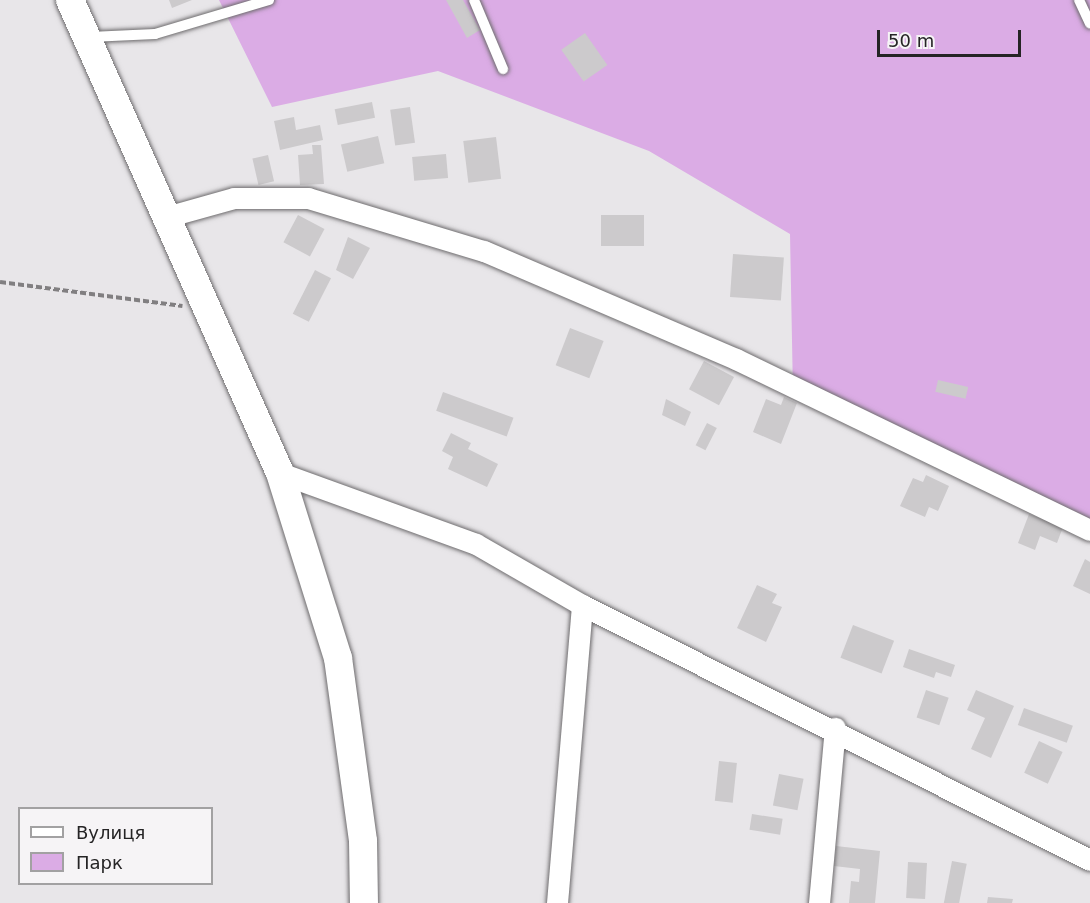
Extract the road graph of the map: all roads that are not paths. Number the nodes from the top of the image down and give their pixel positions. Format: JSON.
{"nodes":[{"id":1,"x":70,"y":0,"type":"edge"},
{"id":2,"x":269,"y":0,"type":"edge"},
{"id":3,"x":474,"y":0,"type":"edge"},
{"id":4,"x":1079,"y":0,"type":"edge"},
{"id":5,"x":1090,"y":24,"type":"edge"},
{"id":6,"x":87,"y":37,"type":"junction"},
{"id":7,"x":503,"y":69,"type":"dead end"},
{"id":8,"x":166,"y":217,"type":"junction"},
{"id":9,"x":280,"y":473,"type":"junction"},
{"id":10,"x":1090,"y":530,"type":"edge"},
{"id":11,"x":582,"y":605,"type":"junction"},
{"id":12,"x":835,"y":728,"type":"junction"},
{"id":13,"x":1090,"y":860,"type":"edge"},
{"id":14,"x":364,"y":903,"type":"edge"},
{"id":15,"x":557,"y":903,"type":"edge"},
{"id":16,"x":819,"y":903,"type":"edge"}],
"edges":[{"from":1,"to":6,"type":"main road"},
{"from":2,"to":6,"type":"lane"},
{"from":3,"to":7,"type":"lane"},
{"from":4,"to":5,"type":"lane"},
{"from":6,"to":8,"type":"main road"},
{"from":8,"to":9,"type":"main road"},
{"from":8,"to":10,"type":"street"},
{"from":9,"to":11,"type":"street"},
{"from":9,"to":14,"type":"main road"},
{"from":11,"to":12,"type":"street"},
{"from":11,"to":15,"type":"street"},
{"from":12,"to":13,"type":"street"},
{"from":12,"to":16,"type":"street"}]}
